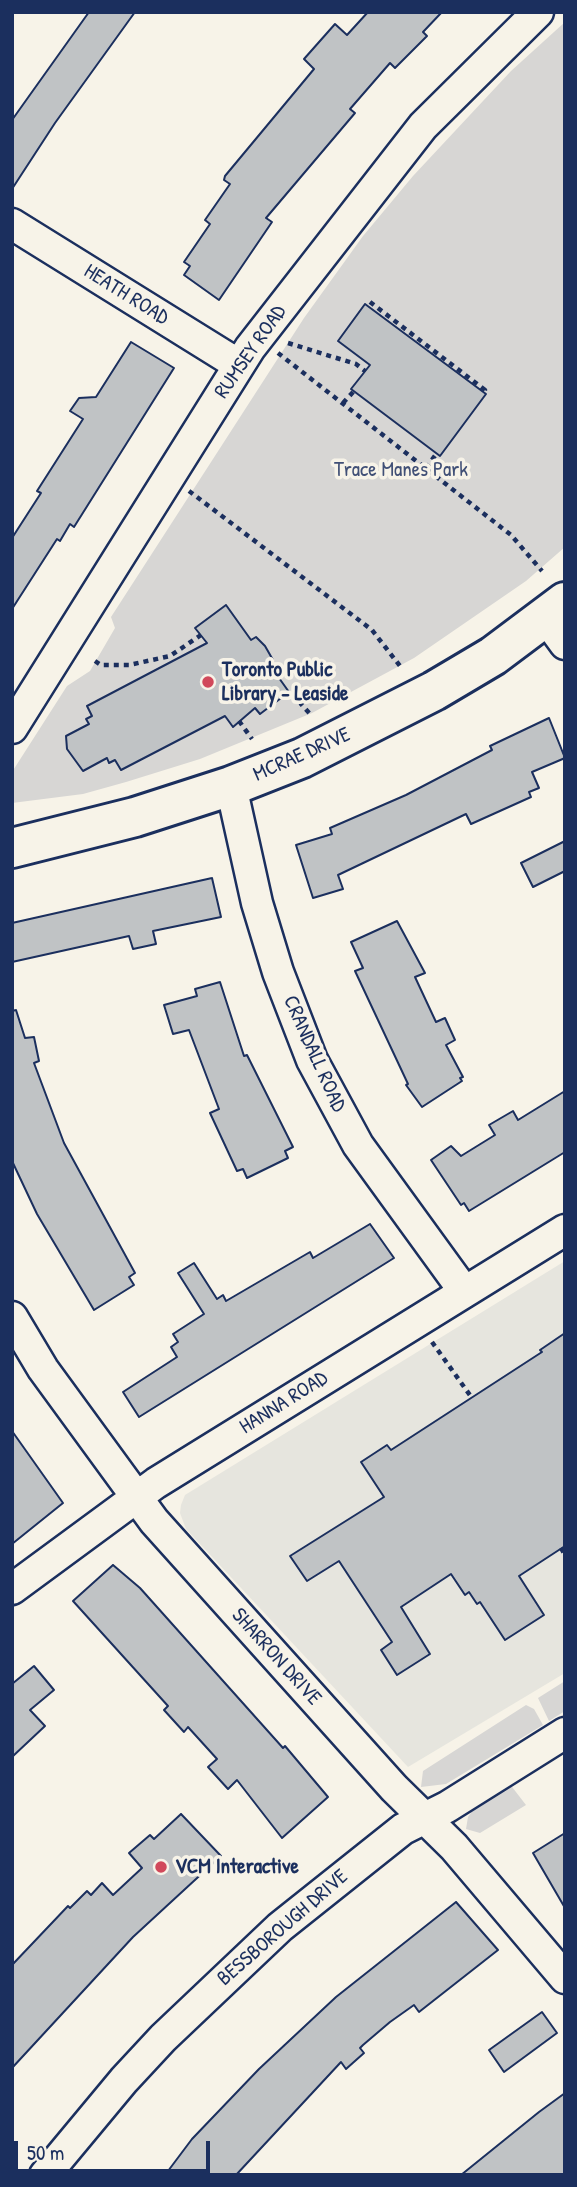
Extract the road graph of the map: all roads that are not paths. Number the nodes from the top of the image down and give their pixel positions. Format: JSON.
{"nodes":[{"id":1,"x":538,"y":12,"type":"edge"},
{"id":2,"x":12,"y":224,"type":"edge"},
{"id":3,"x":239,"y":365,"type":"junction"},
{"id":4,"x":558,"y":621,"type":"edge"},
{"id":5,"x":12,"y":728,"type":"edge"},
{"id":6,"x":231,"y":786,"type":"junction"},
{"id":7,"x":12,"y":848,"type":"edge"},
{"id":8,"x":565,"y":1230,"type":"edge"},
{"id":9,"x":464,"y":1291,"type":"junction"},
{"id":10,"x":12,"y":1317,"type":"edge"},
{"id":11,"x":136,"y":1498,"type":"junction"},
{"id":12,"x":12,"y":1589,"type":"edge"},
{"id":13,"x":565,"y":1733,"type":"edge"},
{"id":14,"x":423,"y":1817,"type":"junction"},
{"id":15,"x":565,"y":1978,"type":"edge"},
{"id":16,"x":45,"y":2175,"type":"edge"}],
"edges":[{"from":1,"to":3,"type":"street","name":"RUMSEY ROAD"},
{"from":2,"to":3,"type":"street","name":"HEATH ROAD"},
{"from":3,"to":5,"type":"street","name":"RUMSEY ROAD"},
{"from":4,"to":6,"type":"street","name":"MCRAE DRIVE"},
{"from":6,"to":7,"type":"street","name":"MCRAE DRIVE"},
{"from":6,"to":9,"type":"street","name":"CRANDALL ROAD"},
{"from":8,"to":9,"type":"street","name":"HANNA ROAD"},
{"from":9,"to":11,"type":"street","name":"HANNA ROAD"},
{"from":10,"to":11,"type":"street","name":"SHARRON DRIVE"},
{"from":11,"to":12,"type":"street","name":"HANNA ROAD"},
{"from":11,"to":14,"type":"street","name":"SHARRON DRIVE"},
{"from":13,"to":14,"type":"street","name":"BESSBOROUGH DRIVE"},
{"from":14,"to":15,"type":"street","name":"SHARRON DRIVE"},
{"from":14,"to":16,"type":"street","name":"BESSBOROUGH DRIVE"}]}
